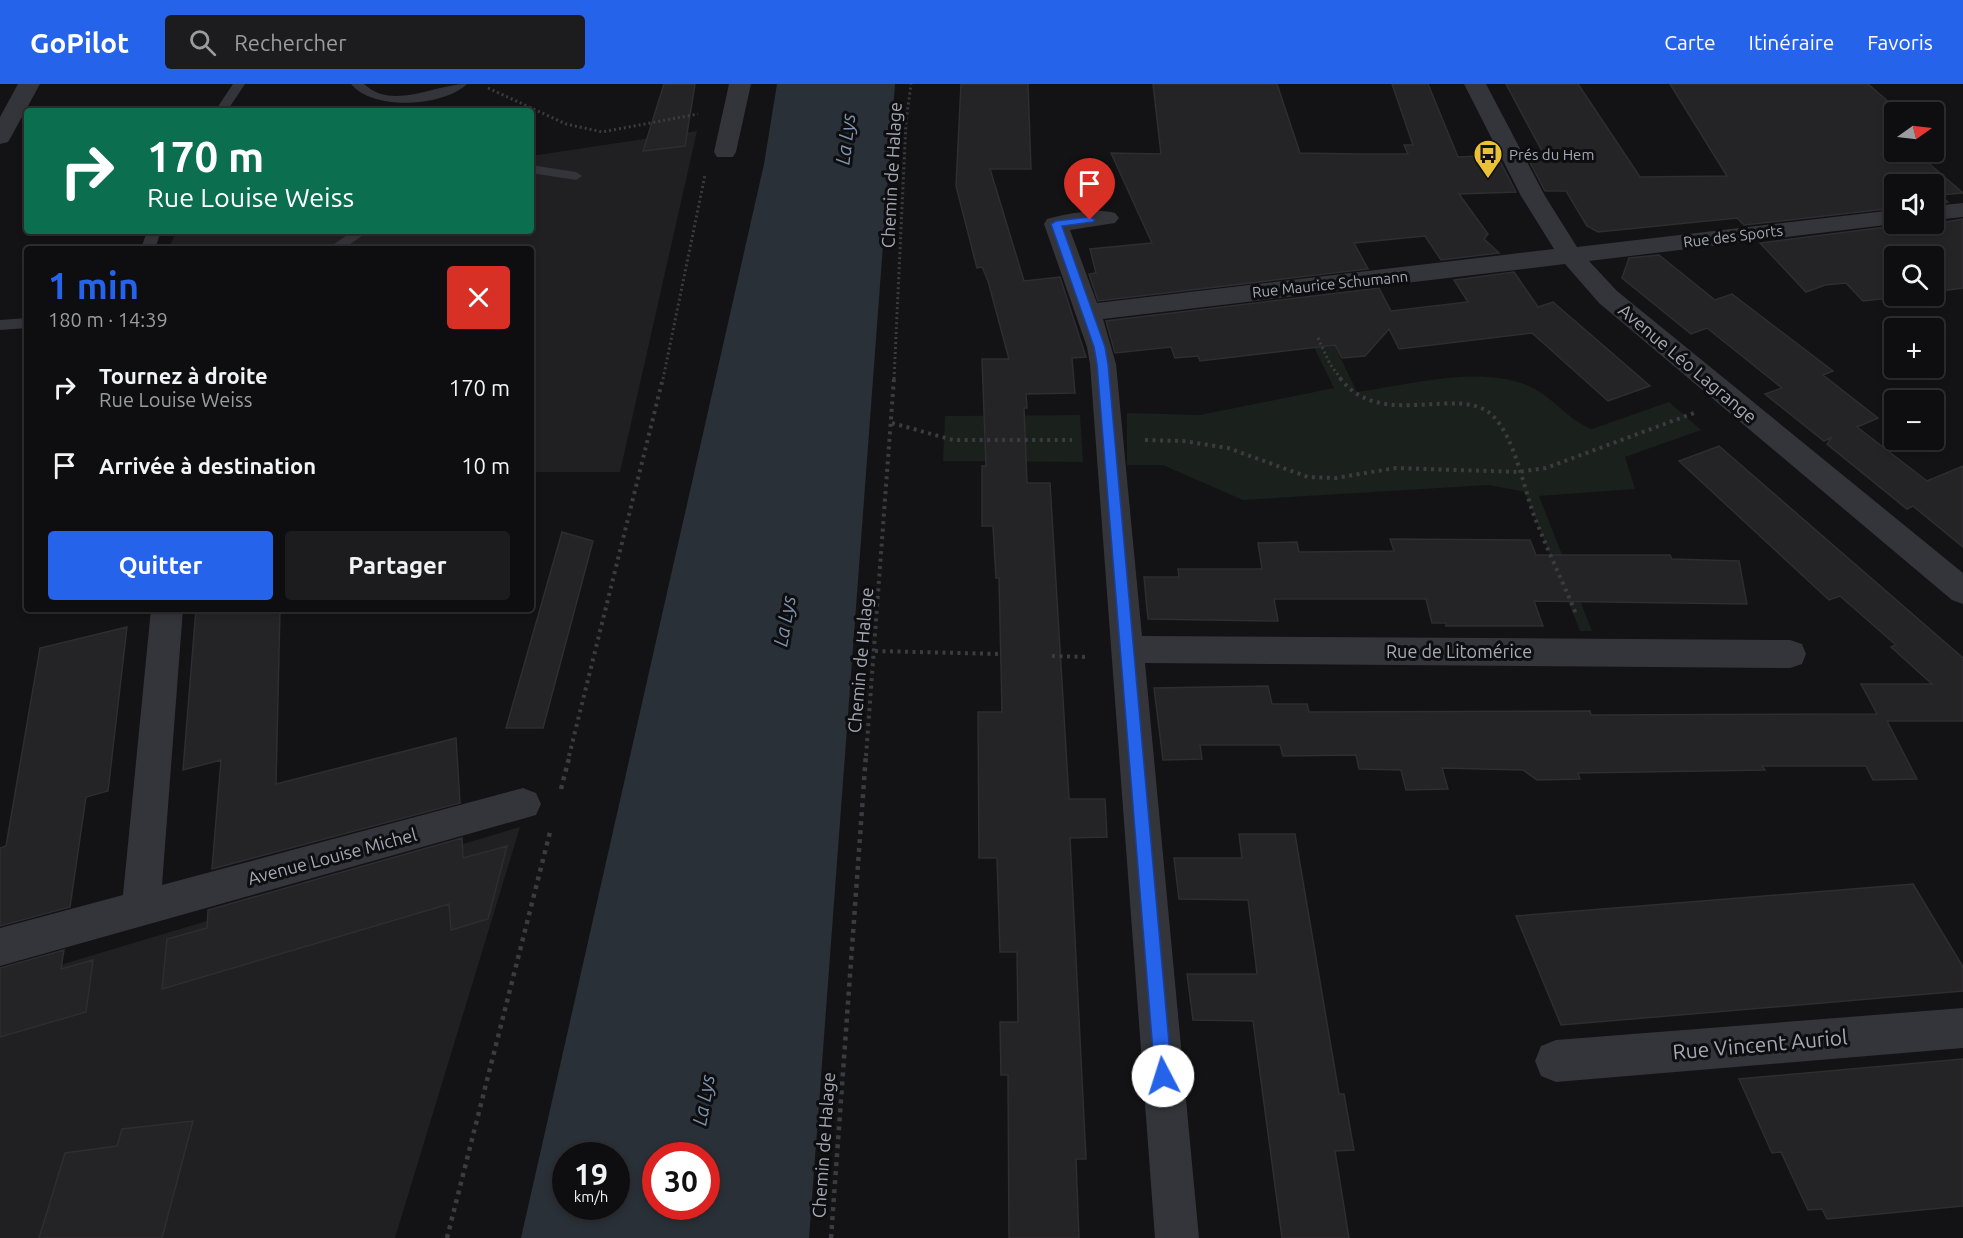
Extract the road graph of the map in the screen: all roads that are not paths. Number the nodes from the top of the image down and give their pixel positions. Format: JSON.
{"nodes":[{"id":1,"x":29,"y":84,"type":"edge"},
{"id":2,"x":239,"y":84,"type":"edge"},
{"id":3,"x":357,"y":84,"type":"edge"},
{"id":4,"x":461,"y":84,"type":"edge"},
{"id":5,"x":740,"y":84,"type":"edge"},
{"id":6,"x":1475,"y":84,"type":"edge"},
{"id":7,"x":223,"y":108,"type":"edge"},
{"id":8,"x":0,"y":137,"type":"edge"},
{"id":9,"x":724,"y":152,"type":"road end"},
{"id":10,"x":534,"y":169,"type":"edge"},
{"id":11,"x":576,"y":176,"type":"dead end"},
{"id":12,"x":1963,"y":210,"type":"edge"},
{"id":13,"x":1944,"y":212,"type":"edge"},
{"id":14,"x":1107,"y":218,"type":"dead end"},
{"id":15,"x":1884,"y":218,"type":"edge"},
{"id":16,"x":358,"y":234,"type":"edge"},
{"id":17,"x":339,"y":246,"type":"edge"},
{"id":18,"x":1572,"y":256,"type":"junction"},
{"id":19,"x":1088,"y":312,"type":"junction"},
{"id":20,"x":24,"y":323,"type":"edge"},
{"id":21,"x":0,"y":325,"type":"edge"},
{"id":22,"x":1963,"y":591,"type":"edge"},
{"id":23,"x":167,"y":612,"type":"edge"},
{"id":24,"x":1127,"y":649,"type":"junction"},
{"id":25,"x":1790,"y":654,"type":"dead end"},
{"id":26,"x":523,"y":804,"type":"dead end"},
{"id":27,"x":141,"y":909,"type":"junction"},
{"id":28,"x":0,"y":947,"type":"edge"},
{"id":29,"x":1963,"y":1028,"type":"edge"},
{"id":30,"x":1556,"y":1061,"type":"dead end"},
{"id":31,"x":1177,"y":1238,"type":"edge"}],
"edges":[{"from":1,"to":8,"type":"street"},
{"from":2,"to":7,"type":"lane"},
{"from":3,"to":4,"type":"lane"},
{"from":5,"to":9,"type":"street"},
{"from":6,"to":18,"type":"street","name":"Avenue Léo Lagrange"},
{"from":10,"to":11,"type":"lane"},
{"from":12,"to":13,"type":"street"},
{"from":14,"to":19,"type":"street"},
{"from":15,"to":18,"type":"street","name":"Rue des Sports"},
{"from":16,"to":17,"type":"lane"},
{"from":18,"to":19,"type":"street","name":"Rue Maurice Schumann"},
{"from":18,"to":22,"type":"street","name":"Avenue Léo Lagrange"},
{"from":19,"to":24,"type":"street"},
{"from":20,"to":21,"type":"lane"},
{"from":23,"to":27,"type":"street"},
{"from":24,"to":25,"type":"street","name":"Rue de Litomérice"},
{"from":24,"to":31,"type":"street"},
{"from":26,"to":27,"type":"street","name":"Avenue Louise Michel"},
{"from":27,"to":28,"type":"street","name":"Avenue Louise Michel"},
{"from":29,"to":30,"type":"street","name":"Rue Vincent Auriol"}]}
